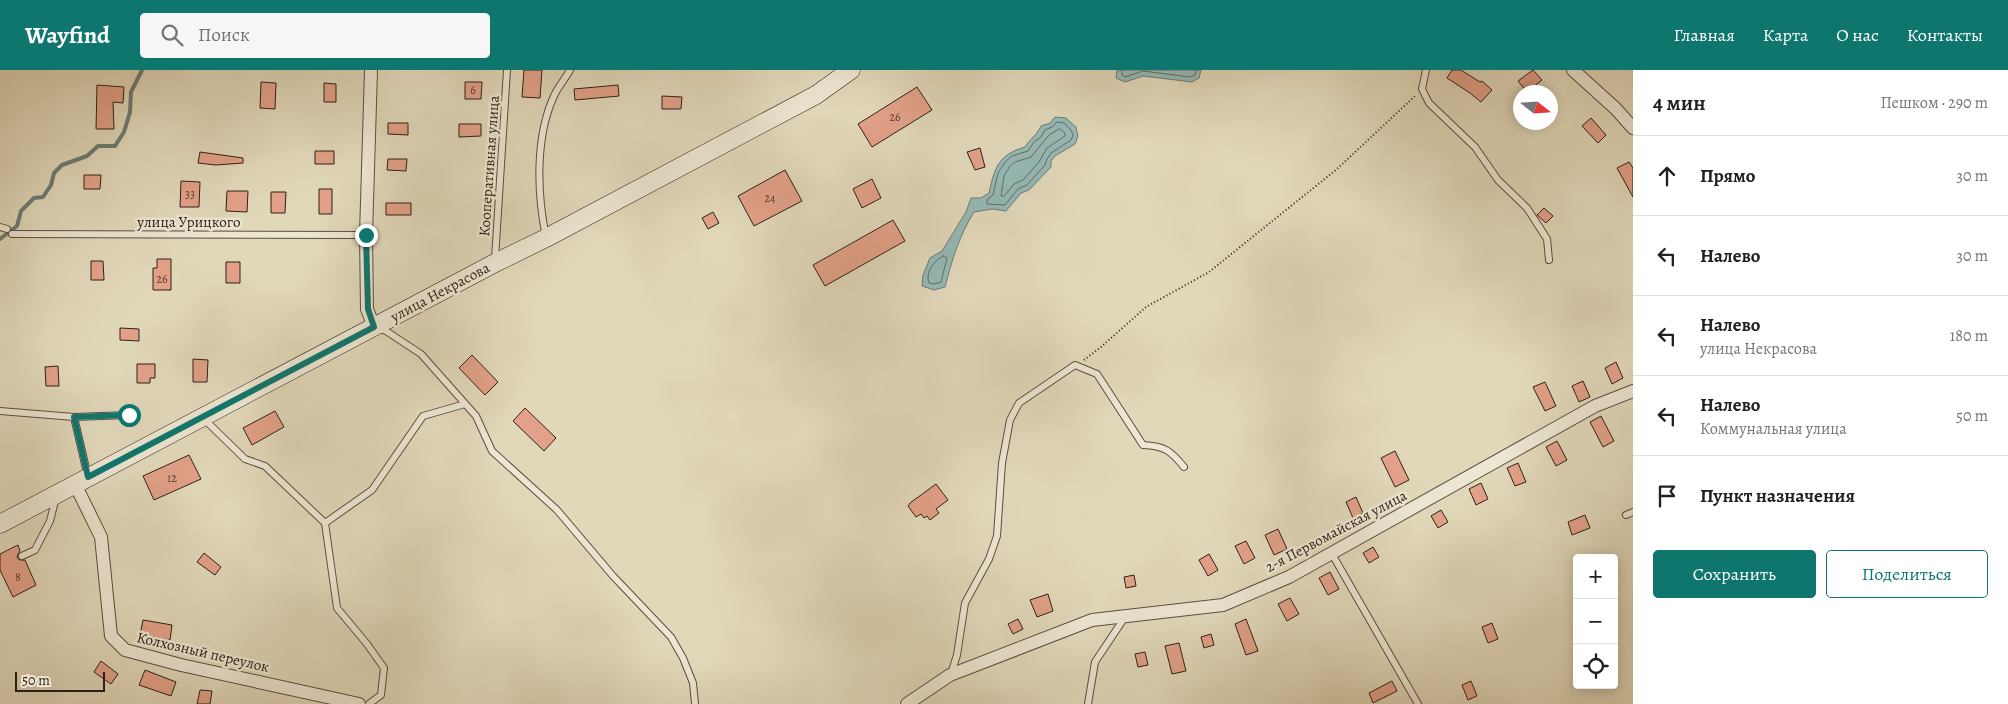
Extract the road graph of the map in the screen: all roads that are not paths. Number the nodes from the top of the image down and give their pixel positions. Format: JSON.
{"nodes":[{"id":1,"x":371,"y":70,"type":"edge"},
{"id":2,"x":507,"y":70,"type":"edge"},
{"id":3,"x":570,"y":70,"type":"edge"},
{"id":4,"x":851,"y":70,"type":"edge"},
{"id":5,"x":1426,"y":70,"type":"edge"},
{"id":6,"x":1573,"y":70,"type":"edge"},
{"id":7,"x":1633,"y":128,"type":"edge"},
{"id":8,"x":0,"y":227,"type":"edge"},
{"id":9,"x":366,"y":235,"type":"junction"},
{"id":10,"x":546,"y":238,"type":"junction"},
{"id":11,"x":1549,"y":260,"type":"dead end"},
{"id":12,"x":495,"y":263,"type":"junction"},
{"id":13,"x":374,"y":327,"type":"junction"},
{"id":14,"x":1633,"y":391,"type":"edge"},
{"id":15,"x":465,"y":404,"type":"junction"},
{"id":16,"x":0,"y":411,"type":"edge"},
{"id":17,"x":129,"y":415,"type":"dead end"},
{"id":18,"x":74,"y":417,"type":"junction"},
{"id":19,"x":202,"y":418,"type":"junction"},
{"id":20,"x":1184,"y":467,"type":"dead end"},
{"id":21,"x":82,"y":481,"type":"junction"},
{"id":22,"x":57,"y":494,"type":"junction"},
{"id":23,"x":1633,"y":512,"type":"edge"},
{"id":24,"x":1626,"y":515,"type":"dead end"},
{"id":25,"x":326,"y":523,"type":"junction"},
{"id":26,"x":0,"y":524,"type":"edge"},
{"id":27,"x":1332,"y":554,"type":"junction"},
{"id":28,"x":22,"y":556,"type":"dead end"},
{"id":29,"x":1126,"y":616,"type":"junction"},
{"id":30,"x":950,"y":675,"type":"junction"},
{"id":31,"x":359,"y":704,"type":"edge"},
{"id":32,"x":368,"y":704,"type":"edge"},
{"id":33,"x":694,"y":704,"type":"edge"},
{"id":34,"x":907,"y":704,"type":"edge"},
{"id":35,"x":1088,"y":704,"type":"edge"},
{"id":36,"x":1418,"y":704,"type":"edge"}],
"edges":[{"from":1,"to":9,"type":"street"},
{"from":2,"to":12,"type":"lane","name":"Кооперативная улица"},
{"from":3,"to":10,"type":"lane"},
{"from":4,"to":10,"type":"main road","name":"улица Некрасова"},
{"from":5,"to":11,"type":"lane"},
{"from":6,"to":7,"type":"street"},
{"from":8,"to":9,"type":"lane","name":"улица Урицкого"},
{"from":9,"to":13,"type":"street"},
{"from":10,"to":12,"type":"main road","name":"улица Некрасова"},
{"from":12,"to":13,"type":"main road","name":"улица Некрасова"},
{"from":13,"to":15,"type":"lane"},
{"from":13,"to":19,"type":"main road","name":"улица Некрасова"},
{"from":14,"to":27,"type":"street","name":"2-я Первомайская улица"},
{"from":15,"to":25,"type":"lane"},
{"from":15,"to":33,"type":"lane"},
{"from":16,"to":18,"type":"lane"},
{"from":17,"to":18,"type":"lane"},
{"from":18,"to":21,"type":"lane"},
{"from":19,"to":21,"type":"main road","name":"улица Некрасова"},
{"from":19,"to":25,"type":"lane"},
{"from":20,"to":30,"type":"lane"},
{"from":21,"to":22,"type":"main road","name":"улица Некрасова"},
{"from":21,"to":31,"type":"street","name":"Колхозный переулок"},
{"from":22,"to":26,"type":"main road","name":"улица Некрасова"},
{"from":22,"to":28,"type":"lane"},
{"from":23,"to":24,"type":"lane"},
{"from":25,"to":32,"type":"lane"},
{"from":27,"to":29,"type":"street","name":"2-я Первомайская улица"},
{"from":27,"to":36,"type":"lane"},
{"from":29,"to":30,"type":"street","name":"2-я Первомайская улица"},
{"from":29,"to":35,"type":"lane"},
{"from":30,"to":34,"type":"street","name":"2-я Первомайская улица"}]}
